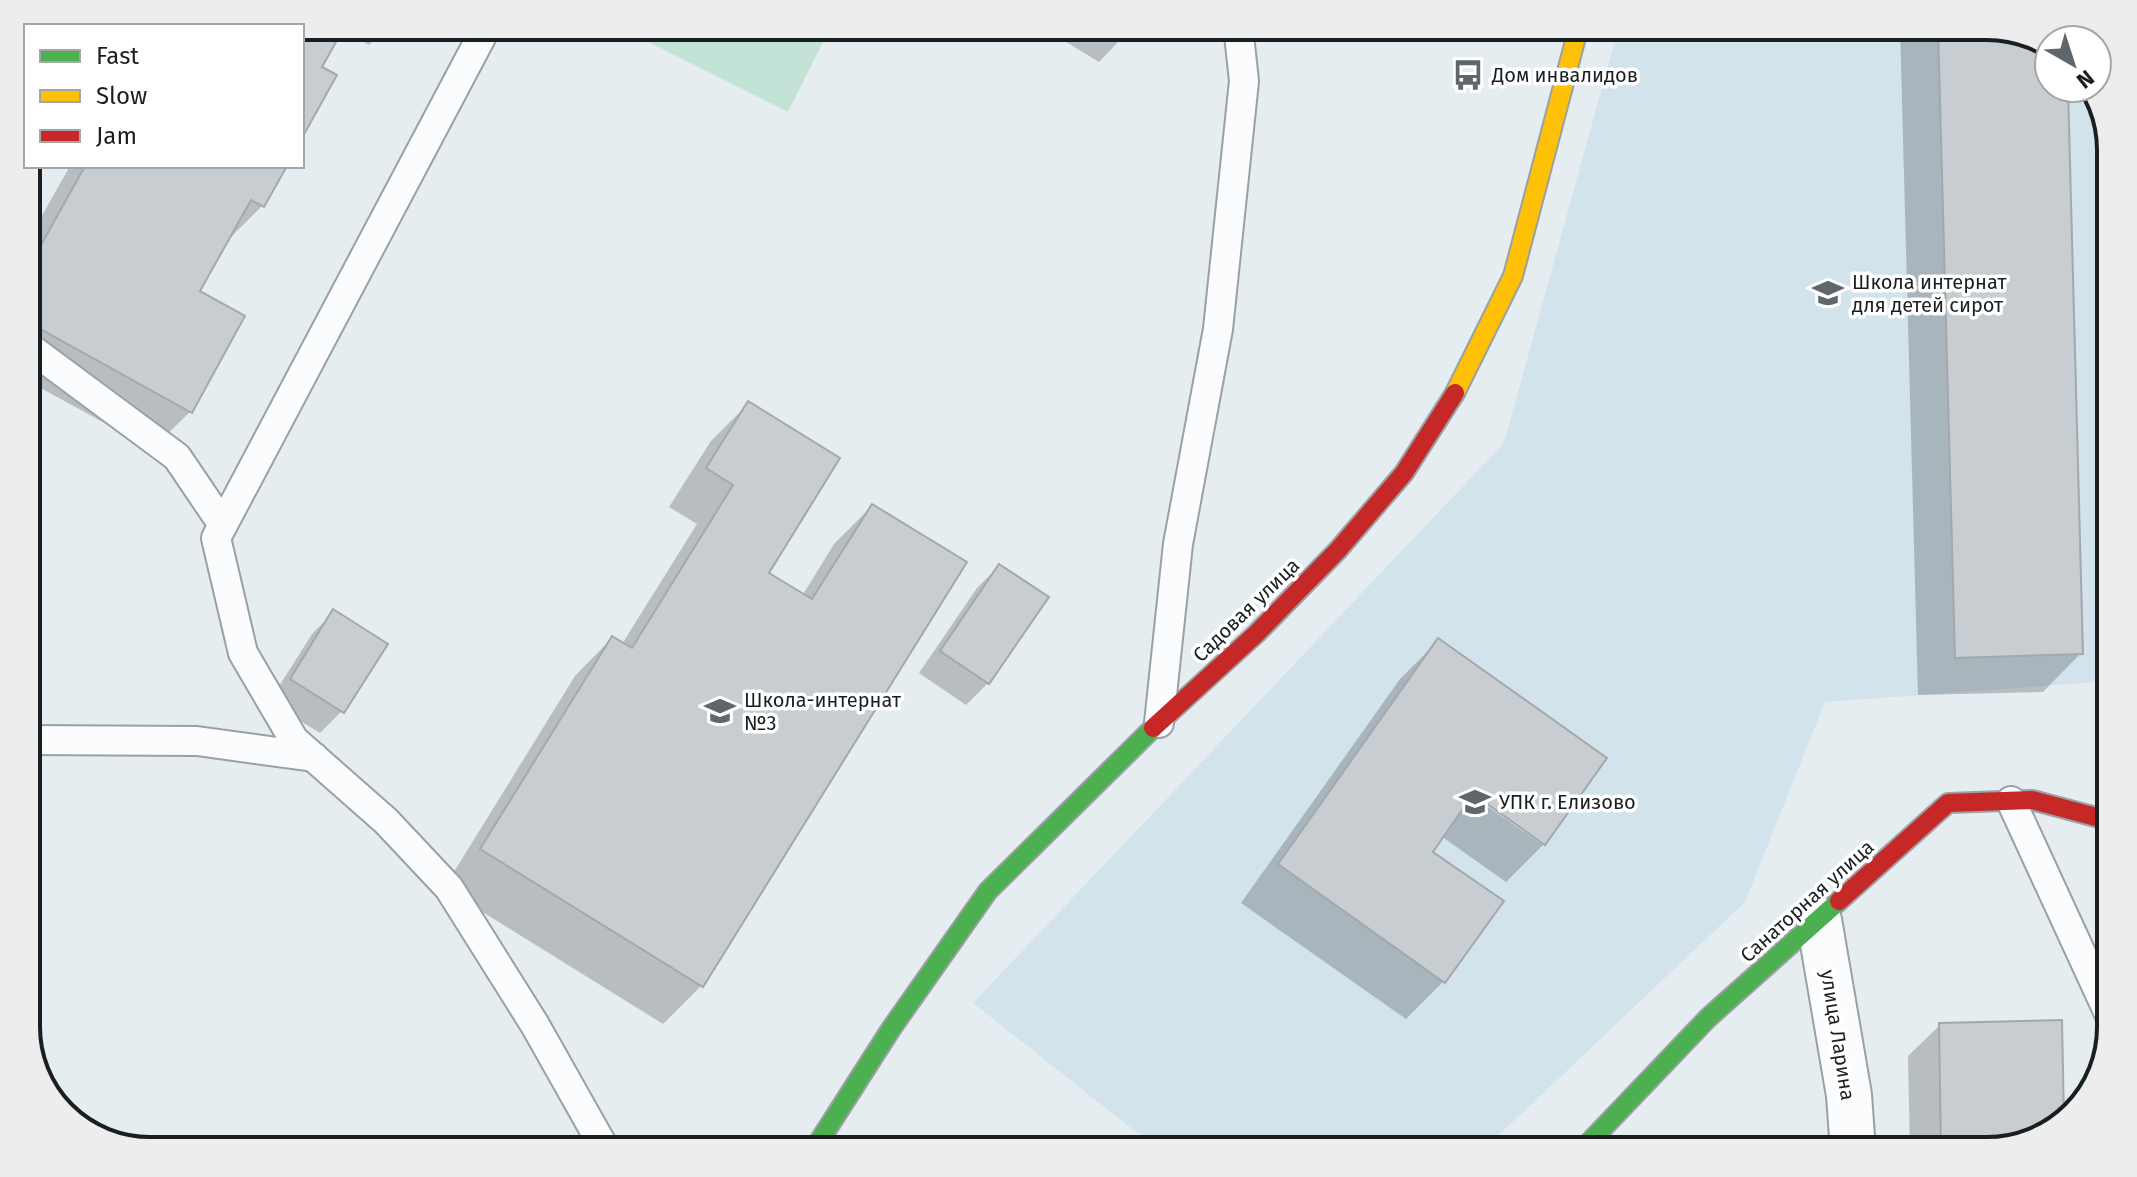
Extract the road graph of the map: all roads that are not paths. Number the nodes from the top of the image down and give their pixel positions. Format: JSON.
{"nodes":[{"id":1,"x":480,"y":40,"type":"edge"},
{"id":2,"x":1240,"y":40,"type":"edge"},
{"id":3,"x":1575,"y":40,"type":"edge"},
{"id":4,"x":40,"y":355,"type":"edge"},
{"id":5,"x":223,"y":525,"type":"junction"},
{"id":6,"x":1159,"y":723,"type":"junction"},
{"id":7,"x":40,"y":740,"type":"edge"},
{"id":8,"x":314,"y":757,"type":"junction"},
{"id":9,"x":2011,"y":801,"type":"junction"},
{"id":10,"x":2097,"y":817,"type":"edge"},
{"id":11,"x":1819,"y":920,"type":"junction"},
{"id":12,"x":2097,"y":988,"type":"edge"},
{"id":13,"x":598,"y":1137,"type":"edge"},
{"id":14,"x":822,"y":1137,"type":"edge"},
{"id":15,"x":1594,"y":1137,"type":"edge"},
{"id":16,"x":1852,"y":1137,"type":"edge"}],
"edges":[{"from":1,"to":5,"type":"lane"},
{"from":2,"to":6,"type":"lane"},
{"from":3,"to":6,"type":"street","name":"Садовая улица"},
{"from":4,"to":5,"type":"lane"},
{"from":5,"to":8,"type":"lane"},
{"from":6,"to":14,"type":"street","name":"Садовая улица"},
{"from":7,"to":8,"type":"lane"},
{"from":8,"to":13,"type":"lane"},
{"from":9,"to":10,"type":"street","name":"Санаторная улица"},
{"from":9,"to":11,"type":"street","name":"Санаторная улица"},
{"from":9,"to":12,"type":"lane"},
{"from":11,"to":15,"type":"street","name":"Санаторная улица"},
{"from":11,"to":16,"type":"street","name":"улица Ларина"}]}
